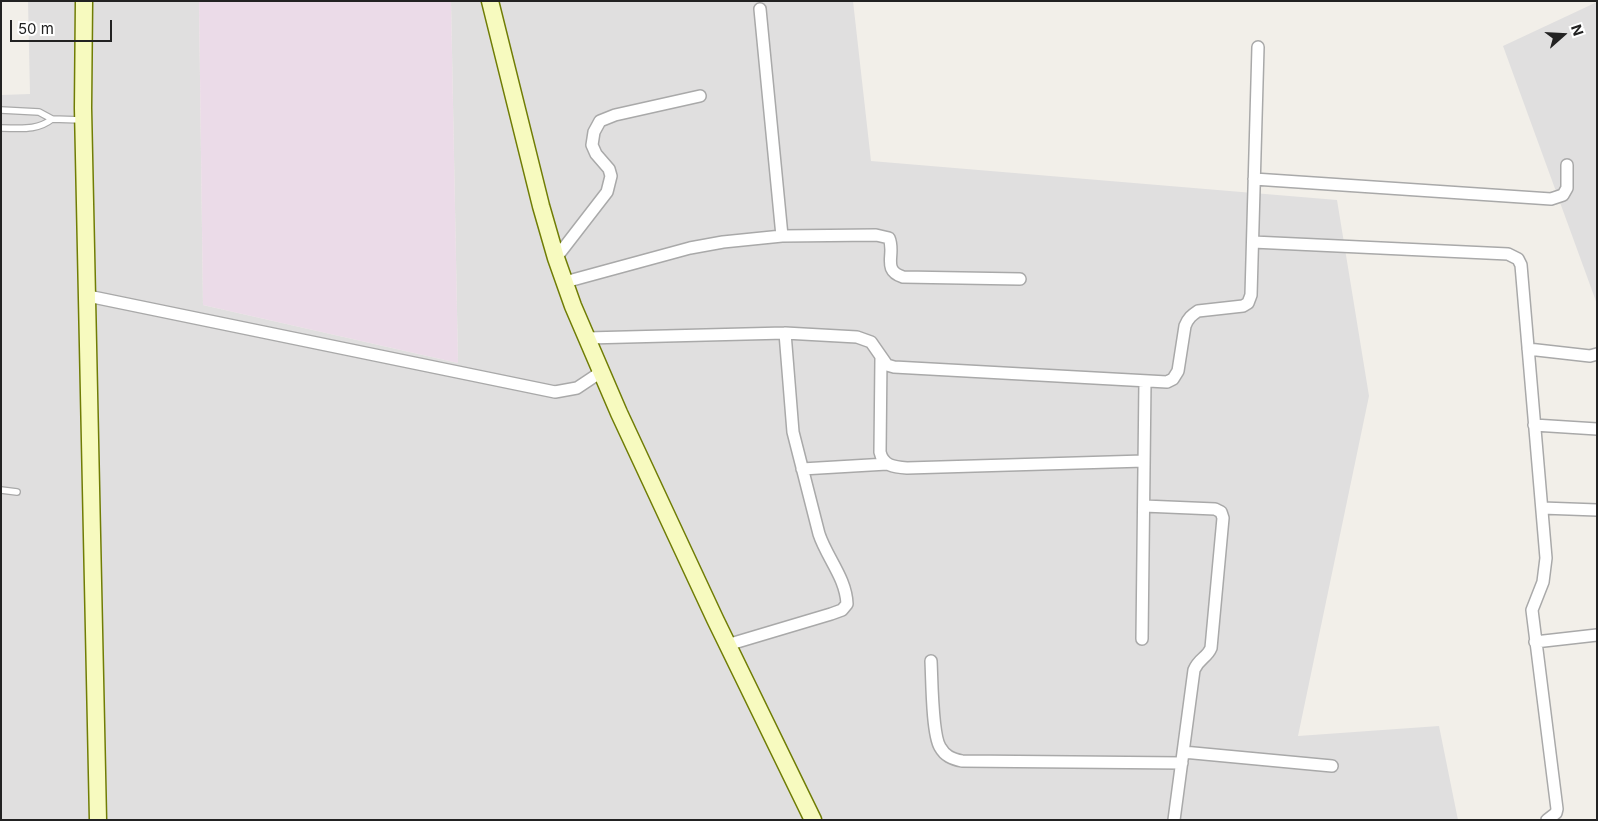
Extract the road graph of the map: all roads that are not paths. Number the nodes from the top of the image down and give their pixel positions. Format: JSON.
{"nodes":[{"id":1,"x":84,"y":1,"type":"edge"},
{"id":2,"x":490,"y":1,"type":"edge"},
{"id":3,"x":760,"y":9,"type":"dead end"},
{"id":4,"x":1258,"y":47,"type":"dead end"},
{"id":5,"x":700,"y":96,"type":"dead end"},
{"id":6,"x":1,"y":110,"type":"edge"},
{"id":7,"x":52,"y":119,"type":"junction"},
{"id":8,"x":84,"y":120,"type":"junction"},
{"id":9,"x":1,"y":128,"type":"edge"},
{"id":10,"x":1567,"y":165,"type":"dead end"},
{"id":11,"x":1254,"y":179,"type":"junction"},
{"id":12,"x":782,"y":236,"type":"junction"},
{"id":13,"x":1253,"y":242,"type":"junction"},
{"id":14,"x":556,"y":258,"type":"junction"},
{"id":15,"x":1020,"y":279,"type":"dead end"},
{"id":16,"x":565,"y":282,"type":"junction"},
{"id":17,"x":88,"y":296,"type":"junction"},
{"id":18,"x":785,"y":333,"type":"junction"},
{"id":19,"x":587,"y":338,"type":"junction"},
{"id":20,"x":1528,"y":349,"type":"junction"},
{"id":21,"x":1597,"y":354,"type":"edge"},
{"id":22,"x":881,"y":358,"type":"junction"},
{"id":23,"x":601,"y":372,"type":"junction"},
{"id":24,"x":1145,"y":381,"type":"junction"},
{"id":25,"x":1534,"y":425,"type":"junction"},
{"id":26,"x":1597,"y":429,"type":"edge"},
{"id":27,"x":1144,"y":461,"type":"junction"},
{"id":28,"x":887,"y":464,"type":"junction"},
{"id":29,"x":802,"y":469,"type":"junction"},
{"id":30,"x":1,"y":490,"type":"edge"},
{"id":31,"x":17,"y":492,"type":"dead end"},
{"id":32,"x":1144,"y":506,"type":"junction"},
{"id":33,"x":1542,"y":508,"type":"junction"},
{"id":34,"x":1597,"y":510,"type":"edge"},
{"id":35,"x":1597,"y":635,"type":"edge"},
{"id":36,"x":1142,"y":639,"type":"dead end"},
{"id":37,"x":1535,"y":642,"type":"junction"},
{"id":38,"x":727,"y":645,"type":"junction"},
{"id":39,"x":931,"y":661,"type":"dead end"},
{"id":40,"x":1182,"y":758,"type":"junction"},
{"id":41,"x":1332,"y":766,"type":"dead end"},
{"id":42,"x":98,"y":820,"type":"edge"},
{"id":43,"x":813,"y":820,"type":"edge"},
{"id":44,"x":1174,"y":820,"type":"edge"},
{"id":45,"x":1547,"y":820,"type":"edge"}],
"edges":[{"from":1,"to":8,"type":"street"},
{"from":2,"to":14,"type":"street"},
{"from":3,"to":12,"type":"street"},
{"from":4,"to":11,"type":"street"},
{"from":5,"to":14,"type":"street"},
{"from":6,"to":7,"type":"lane"},
{"from":7,"to":8,"type":"lane"},
{"from":7,"to":9,"type":"lane"},
{"from":8,"to":17,"type":"street"},
{"from":10,"to":11,"type":"street"},
{"from":11,"to":13,"type":"street"},
{"from":12,"to":15,"type":"street"},
{"from":12,"to":16,"type":"street"},
{"from":13,"to":20,"type":"street"},
{"from":13,"to":24,"type":"street"},
{"from":14,"to":16,"type":"street"},
{"from":16,"to":19,"type":"street"},
{"from":17,"to":23,"type":"street"},
{"from":17,"to":42,"type":"street"},
{"from":18,"to":19,"type":"street"},
{"from":18,"to":22,"type":"street"},
{"from":18,"to":29,"type":"street"},
{"from":19,"to":23,"type":"street"},
{"from":20,"to":21,"type":"street"},
{"from":20,"to":25,"type":"street"},
{"from":22,"to":24,"type":"street"},
{"from":22,"to":28,"type":"street"},
{"from":23,"to":38,"type":"street"},
{"from":24,"to":27,"type":"street"},
{"from":25,"to":26,"type":"street"},
{"from":25,"to":33,"type":"street"},
{"from":27,"to":28,"type":"street"},
{"from":27,"to":32,"type":"street"},
{"from":28,"to":29,"type":"street"},
{"from":29,"to":38,"type":"street"},
{"from":30,"to":31,"type":"lane"},
{"from":32,"to":36,"type":"street"},
{"from":32,"to":40,"type":"street"},
{"from":33,"to":34,"type":"street"},
{"from":33,"to":37,"type":"street"},
{"from":35,"to":37,"type":"street"},
{"from":37,"to":45,"type":"street"},
{"from":38,"to":43,"type":"street"},
{"from":39,"to":40,"type":"street"},
{"from":40,"to":41,"type":"street"},
{"from":40,"to":44,"type":"street"}]}
